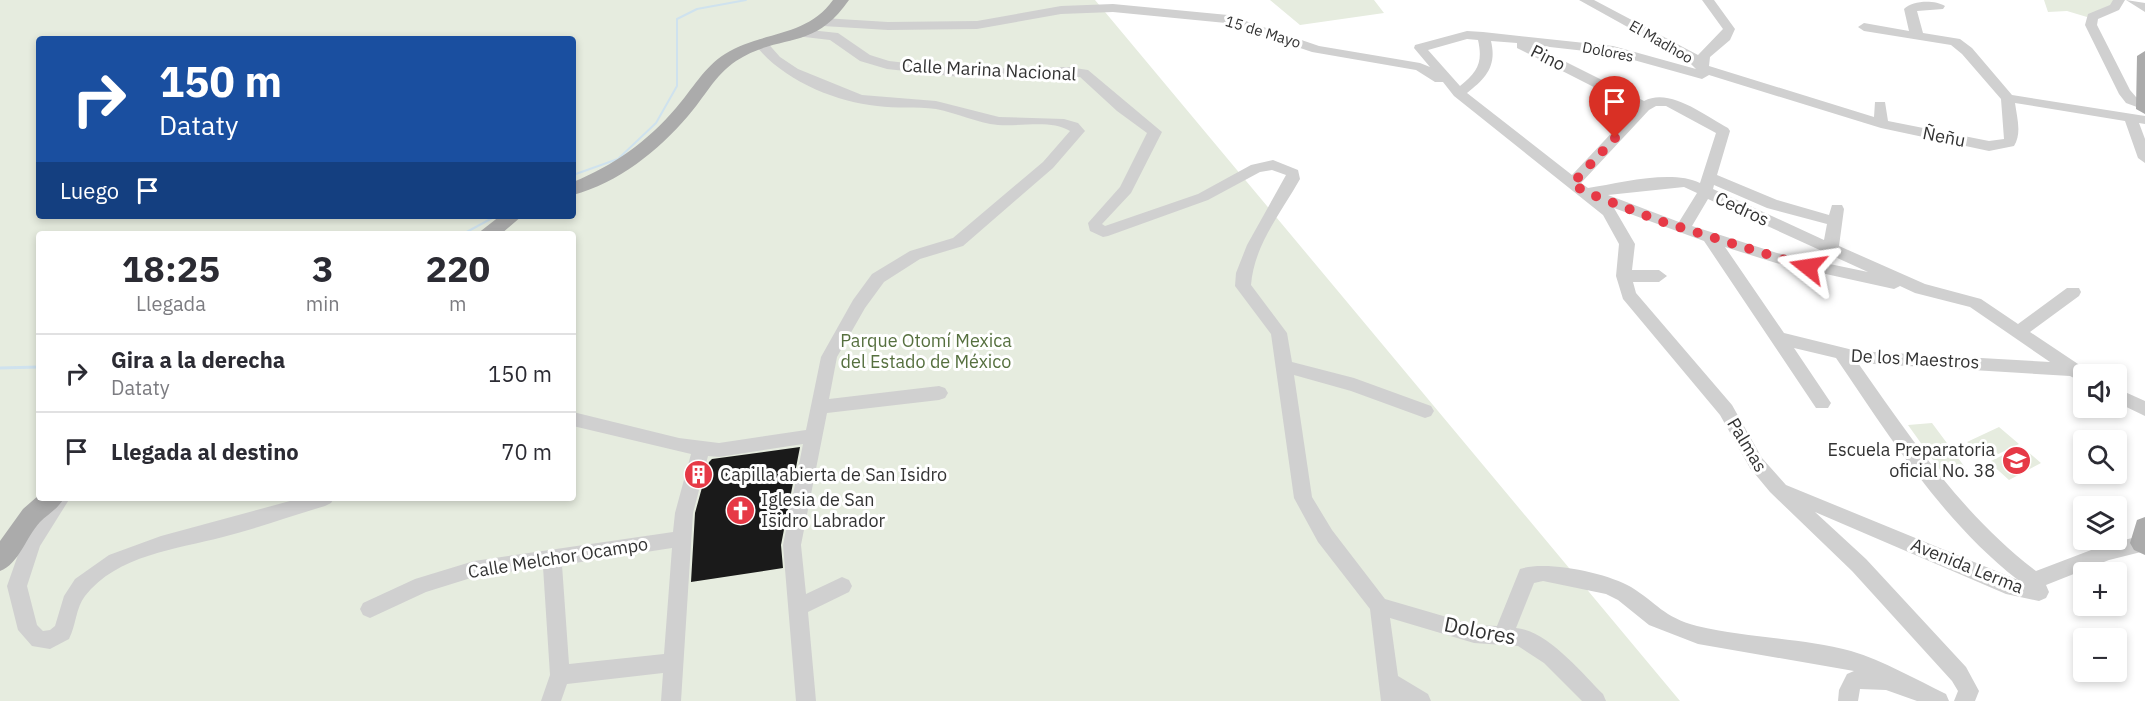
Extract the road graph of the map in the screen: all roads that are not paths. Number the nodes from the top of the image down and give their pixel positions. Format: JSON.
{"nodes":[{"id":1,"x":841,"y":0,"type":"edge"},
{"id":2,"x":1585,"y":0,"type":"edge"},
{"id":3,"x":1708,"y":0,"type":"edge"},
{"id":4,"x":2119,"y":0,"type":"edge"},
{"id":5,"x":2132,"y":0,"type":"edge"},
{"id":6,"x":1939,"y":6,"type":"dead end"},
{"id":7,"x":2145,"y":8,"type":"edge"},
{"id":8,"x":823,"y":22,"type":"junction"},
{"id":9,"x":1864,"y":27,"type":"dead end"},
{"id":10,"x":800,"y":33,"type":"junction"},
{"id":11,"x":1917,"y":35,"type":"junction"},
{"id":12,"x":1483,"y":36,"type":"junction"},
{"id":13,"x":1516,"y":41,"type":"junction"},
{"id":14,"x":760,"y":43,"type":"junction"},
{"id":15,"x":2145,"y":56,"type":"edge"},
{"id":16,"x":1704,"y":69,"type":"junction"},
{"id":17,"x":1448,"y":82,"type":"junction"},
{"id":18,"x":1459,"y":93,"type":"junction"},
{"id":19,"x":2008,"y":98,"type":"junction"},
{"id":20,"x":1880,"y":105,"type":"dead end"},
{"id":21,"x":1644,"y":107,"type":"junction"},
{"id":22,"x":2141,"y":113,"type":"edge"},
{"id":23,"x":1881,"y":124,"type":"junction"},
{"id":24,"x":2145,"y":158,"type":"edge"},
{"id":25,"x":1572,"y":184,"type":"junction"},
{"id":26,"x":1708,"y":185,"type":"junction"},
{"id":27,"x":576,"y":188,"type":"edge"},
{"id":28,"x":1588,"y":193,"type":"junction"},
{"id":29,"x":509,"y":219,"type":"edge"},
{"id":30,"x":1683,"y":226,"type":"junction"},
{"id":31,"x":491,"y":231,"type":"edge"},
{"id":32,"x":1709,"y":236,"type":"junction"},
{"id":33,"x":1831,"y":247,"type":"junction"},
{"id":34,"x":1624,"y":276,"type":"junction"},
{"id":35,"x":1659,"y":276,"type":"dead end"},
{"id":36,"x":1921,"y":289,"type":"junction"},
{"id":37,"x":2073,"y":292,"type":"dead end"},
{"id":38,"x":2018,"y":333,"type":"junction"},
{"id":39,"x":1779,"y":338,"type":"junction"},
{"id":40,"x":1842,"y":354,"type":"junction"},
{"id":41,"x":1283,"y":366,"type":"junction"},
{"id":42,"x":2073,"y":372,"type":"edge"},
{"id":43,"x":2073,"y":374,"type":"edge"},
{"id":44,"x":939,"y":393,"type":"dead end"},
{"id":45,"x":2127,"y":400,"type":"edge"},
{"id":46,"x":1822,"y":403,"type":"dead end"},
{"id":47,"x":818,"y":407,"type":"junction"},
{"id":48,"x":2145,"y":409,"type":"edge"},
{"id":49,"x":1425,"y":411,"type":"dead end"},
{"id":50,"x":576,"y":420,"type":"edge"},
{"id":51,"x":812,"y":436,"type":"junction"},
{"id":52,"x":701,"y":448,"type":"junction"},
{"id":53,"x":1776,"y":488,"type":"junction"},
{"id":54,"x":48,"y":501,"type":"edge"},
{"id":55,"x":59,"y":501,"type":"edge"},
{"id":56,"x":316,"y":501,"type":"edge"},
{"id":57,"x":682,"y":539,"type":"junction"},
{"id":58,"x":2144,"y":540,"type":"edge"},
{"id":59,"x":552,"y":557,"type":"junction"},
{"id":60,"x":0,"y":560,"type":"edge"},
{"id":61,"x":2034,"y":581,"type":"junction"},
{"id":62,"x":842,"y":586,"type":"dead end"},
{"id":63,"x":1379,"y":606,"type":"junction"},
{"id":64,"x":796,"y":608,"type":"junction"},
{"id":65,"x":370,"y":609,"type":"dead end"},
{"id":66,"x":1504,"y":634,"type":"junction"},
{"id":67,"x":673,"y":662,"type":"junction"},
{"id":68,"x":560,"y":675,"type":"junction"},
{"id":69,"x":1911,"y":689,"type":"junction"},
{"id":70,"x":1390,"y":692,"type":"edge"},
{"id":71,"x":551,"y":701,"type":"edge"},
{"id":72,"x":672,"y":701,"type":"edge"},
{"id":73,"x":806,"y":701,"type":"edge"},
{"id":74,"x":1421,"y":701,"type":"edge"},
{"id":75,"x":1596,"y":701,"type":"edge"},
{"id":76,"x":1848,"y":701,"type":"edge"},
{"id":77,"x":1939,"y":701,"type":"edge"},
{"id":78,"x":1964,"y":701,"type":"edge"}],
"edges":[{"from":1,"to":8,"type":"main road"},
{"from":2,"to":16,"type":"street","name":"El Madhoo"},
{"from":3,"to":16,"type":"street"},
{"from":4,"to":22,"type":"street"},
{"from":5,"to":7,"type":"street"},
{"from":6,"to":11,"type":"street"},
{"from":8,"to":10,"type":"main road"},
{"from":8,"to":17,"type":"street","name":"15 de Mayo"},
{"from":9,"to":11,"type":"street"},
{"from":10,"to":14,"type":"main road"},
{"from":10,"to":41,"type":"street","name":"Calle Marina Nacional"},
{"from":11,"to":19,"type":"street"},
{"from":12,"to":13,"type":"street","name":"Dolores"},
{"from":12,"to":17,"type":"street","name":"Dolores"},
{"from":12,"to":18,"type":"street"},
{"from":13,"to":16,"type":"street","name":"Dolores"},
{"from":13,"to":21,"type":"street","name":"Pino"},
{"from":14,"to":27,"type":"main road"},
{"from":14,"to":47,"type":"street"},
{"from":15,"to":22,"type":"main road"},
{"from":16,"to":23,"type":"street","name":"Ñeñu"},
{"from":17,"to":18,"type":"street"},
{"from":18,"to":25,"type":"street"},
{"from":19,"to":22,"type":"street"},
{"from":19,"to":23,"type":"street","name":"Ñeñu"},
{"from":20,"to":23,"type":"street"},
{"from":21,"to":25,"type":"street"},
{"from":21,"to":26,"type":"street"},
{"from":22,"to":24,"type":"street"},
{"from":25,"to":28,"type":"street"},
{"from":26,"to":28,"type":"street","name":"Cedros"},
{"from":26,"to":30,"type":"street"},
{"from":26,"to":33,"type":"street","name":"Cedros"},
{"from":26,"to":33,"type":"street"},
{"from":28,"to":30,"type":"street"},
{"from":28,"to":34,"type":"street","name":"Palmas"},
{"from":29,"to":31,"type":"main road"},
{"from":30,"to":32,"type":"street"},
{"from":32,"to":36,"type":"street"},
{"from":32,"to":39,"type":"street"},
{"from":33,"to":36,"type":"street","name":"Cedros"},
{"from":34,"to":35,"type":"street"},
{"from":34,"to":53,"type":"street","name":"Palmas"},
{"from":36,"to":38,"type":"street","name":"Cedros"},
{"from":37,"to":38,"type":"street"},
{"from":38,"to":42,"type":"street","name":"Cedros"},
{"from":39,"to":40,"type":"street"},
{"from":39,"to":46,"type":"street"},
{"from":40,"to":43,"type":"street","name":"De los Maestros"},
{"from":40,"to":61,"type":"street","name":"De los Maestros"},
{"from":41,"to":49,"type":"street"},
{"from":41,"to":63,"type":"street","name":"Calle Marina Nacional"},
{"from":44,"to":47,"type":"street"},
{"from":45,"to":48,"type":"street"},
{"from":47,"to":51,"type":"street"},
{"from":50,"to":52,"type":"street"},
{"from":51,"to":52,"type":"street"},
{"from":51,"to":64,"type":"street"},
{"from":52,"to":57,"type":"street"},
{"from":53,"to":61,"type":"street","name":"Avenida Lerma"},
{"from":53,"to":78,"type":"street","name":"Palmas"},
{"from":54,"to":60,"type":"main road"},
{"from":55,"to":56,"type":"street"},
{"from":57,"to":59,"type":"street","name":"Calle Melchor Ocampo"},
{"from":57,"to":67,"type":"street"},
{"from":58,"to":61,"type":"street","name":"Avenida Lerma"},
{"from":59,"to":65,"type":"street","name":"Calle Melchor Ocampo"},
{"from":59,"to":68,"type":"street"},
{"from":62,"to":64,"type":"street"},
{"from":63,"to":66,"type":"street","name":"Dolores"},
{"from":63,"to":70,"type":"street"},
{"from":64,"to":73,"type":"street"},
{"from":66,"to":69,"type":"street"},
{"from":66,"to":75,"type":"street","name":"Dolores"},
{"from":67,"to":68,"type":"street"},
{"from":67,"to":72,"type":"street"},
{"from":68,"to":71,"type":"street"},
{"from":69,"to":76,"type":"street"},
{"from":69,"to":77,"type":"street"},
{"from":70,"to":74,"type":"street"}]}
